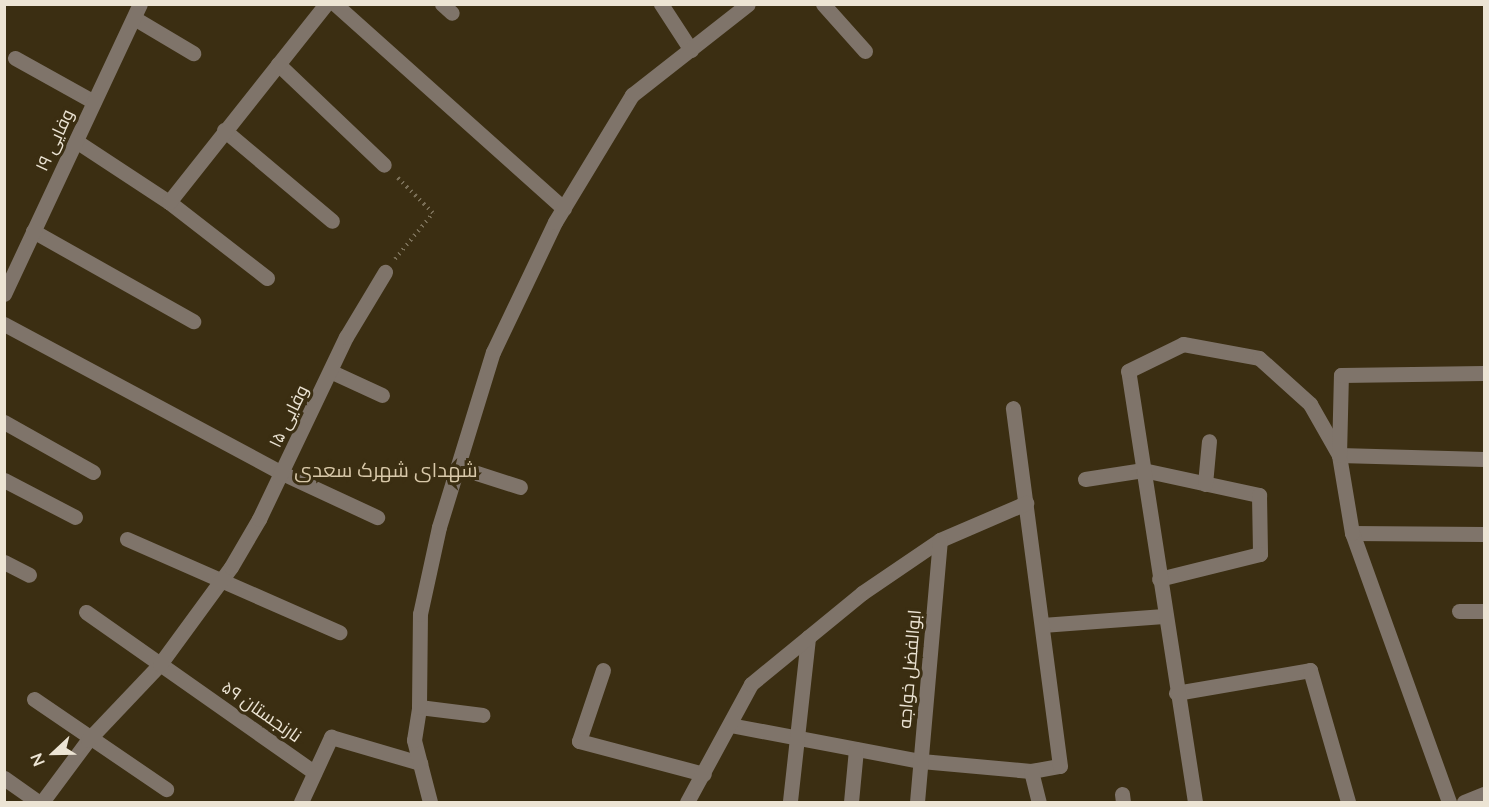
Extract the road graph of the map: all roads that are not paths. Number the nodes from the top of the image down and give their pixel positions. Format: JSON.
{"nodes":[{"id":1,"x":326,"y":4,"type":"edge"},
{"id":2,"x":335,"y":4,"type":"edge"},
{"id":3,"x":661,"y":4,"type":"edge"},
{"id":4,"x":748,"y":4,"type":"edge"},
{"id":5,"x":823,"y":4,"type":"edge"},
{"id":6,"x":137,"y":11,"type":"edge"},
{"id":7,"x":691,"y":50,"type":"junction"},
{"id":8,"x":865,"y":51,"type":"dead end"},
{"id":9,"x":193,"y":53,"type":"dead end"},
{"id":10,"x":15,"y":58,"type":"dead end"},
{"id":11,"x":278,"y":64,"type":"junction"},
{"id":12,"x":94,"y":102,"type":"junction"},
{"id":13,"x":224,"y":130,"type":"junction"},
{"id":14,"x":76,"y":141,"type":"junction"},
{"id":15,"x":384,"y":165,"type":"road end"},
{"id":16,"x":169,"y":202,"type":"junction"},
{"id":17,"x":564,"y":209,"type":"junction"},
{"id":18,"x":332,"y":221,"type":"dead end"},
{"id":19,"x":33,"y":231,"type":"junction"},
{"id":20,"x":385,"y":272,"type":"road end"},
{"id":21,"x":267,"y":278,"type":"dead end"},
{"id":22,"x":4,"y":294,"type":"edge"},
{"id":23,"x":193,"y":321,"type":"dead end"},
{"id":24,"x":4,"y":324,"type":"edge"},
{"id":25,"x":332,"y":372,"type":"junction"},
{"id":26,"x":1485,"y":373,"type":"edge"},
{"id":27,"x":382,"y":395,"type":"dead end"},
{"id":28,"x":1013,"y":408,"type":"dead end"},
{"id":29,"x":4,"y":422,"type":"edge"},
{"id":30,"x":1209,"y":441,"type":"dead end"},
{"id":31,"x":1339,"y":455,"type":"junction"},
{"id":32,"x":1485,"y":459,"type":"edge"},
{"id":33,"x":458,"y":467,"type":"junction"},
{"id":34,"x":1143,"y":470,"type":"junction"},
{"id":35,"x":93,"y":472,"type":"dead end"},
{"id":36,"x":282,"y":473,"type":"junction"},
{"id":37,"x":1085,"y":478,"type":"dead end"},
{"id":38,"x":4,"y":480,"type":"edge"},
{"id":39,"x":1205,"y":484,"type":"junction"},
{"id":40,"x":520,"y":487,"type":"dead end"},
{"id":41,"x":1026,"y":502,"type":"junction"},
{"id":42,"x":377,"y":517,"type":"dead end"},
{"id":43,"x":75,"y":518,"type":"dead end"},
{"id":44,"x":1352,"y":533,"type":"junction"},
{"id":45,"x":1485,"y":534,"type":"edge"},
{"id":46,"x":127,"y":539,"type":"dead end"},
{"id":47,"x":940,"y":540,"type":"junction"},
{"id":48,"x":4,"y":562,"type":"edge"},
{"id":49,"x":29,"y":575,"type":"dead end"},
{"id":50,"x":1159,"y":579,"type":"junction"},
{"id":51,"x":220,"y":582,"type":"junction"},
{"id":52,"x":1459,"y":611,"type":"dead end"},
{"id":53,"x":1485,"y":611,"type":"edge"},
{"id":54,"x":86,"y":612,"type":"dead end"},
{"id":55,"x":1164,"y":616,"type":"junction"},
{"id":56,"x":1042,"y":625,"type":"junction"},
{"id":57,"x":339,"y":632,"type":"dead end"},
{"id":58,"x":808,"y":638,"type":"junction"},
{"id":59,"x":160,"y":664,"type":"junction"},
{"id":60,"x":603,"y":670,"type":"dead end"},
{"id":61,"x":1176,"y":693,"type":"junction"},
{"id":62,"x":34,"y":699,"type":"dead end"},
{"id":63,"x":419,"y":707,"type":"junction"},
{"id":64,"x":483,"y":715,"type":"dead end"},
{"id":65,"x":730,"y":725,"type":"junction"},
{"id":66,"x":797,"y":739,"type":"junction"},
{"id":67,"x":88,"y":740,"type":"junction"},
{"id":68,"x":856,"y":749,"type":"junction"},
{"id":69,"x":921,"y":761,"type":"junction"},
{"id":70,"x":420,"y":764,"type":"junction"},
{"id":71,"x":1031,"y":771,"type":"junction"},
{"id":72,"x":314,"y":772,"type":"junction"},
{"id":73,"x":704,"y":774,"type":"junction"},
{"id":74,"x":4,"y":778,"type":"edge"},
{"id":75,"x":166,"y":789,"type":"dead end"},
{"id":76,"x":1485,"y":794,"type":"edge"},
{"id":77,"x":790,"y":801,"type":"edge"},
{"id":78,"x":40,"y":802,"type":"edge"},
{"id":79,"x":301,"y":802,"type":"edge"},
{"id":80,"x":430,"y":802,"type":"edge"},
{"id":81,"x":687,"y":802,"type":"edge"},
{"id":82,"x":851,"y":802,"type":"edge"},
{"id":83,"x":917,"y":802,"type":"edge"},
{"id":84,"x":1040,"y":802,"type":"edge"},
{"id":85,"x":1195,"y":802,"type":"edge"},
{"id":86,"x":1348,"y":802,"type":"edge"},
{"id":87,"x":1449,"y":802,"type":"edge"},
{"id":88,"x":1464,"y":802,"type":"edge"}],
"edges":[{"from":1,"to":11,"type":"street"},
{"from":2,"to":17,"type":"street"},
{"from":3,"to":7,"type":"street"},
{"from":4,"to":7,"type":"street"},
{"from":5,"to":8,"type":"street"},
{"from":6,"to":9,"type":"street"},
{"from":6,"to":12,"type":"street","name":"وفایی ۱۹"},
{"from":7,"to":17,"type":"street"},
{"from":10,"to":12,"type":"street"},
{"from":11,"to":13,"type":"street"},
{"from":11,"to":15,"type":"street"},
{"from":12,"to":14,"type":"street","name":"وفایی ۱۹"},
{"from":13,"to":16,"type":"street"},
{"from":13,"to":18,"type":"street"},
{"from":14,"to":16,"type":"street"},
{"from":14,"to":19,"type":"street","name":"وفایی ۱۹"},
{"from":16,"to":21,"type":"street"},
{"from":17,"to":33,"type":"street"},
{"from":19,"to":22,"type":"street","name":"وفایی ۱۹"},
{"from":19,"to":23,"type":"street"},
{"from":20,"to":25,"type":"street","name":"وفایی ۱۵"},
{"from":24,"to":36,"type":"street"},
{"from":25,"to":27,"type":"street"},
{"from":25,"to":36,"type":"street","name":"وفایی ۱۵"},
{"from":26,"to":31,"type":"street"},
{"from":28,"to":41,"type":"street"},
{"from":29,"to":35,"type":"street"},
{"from":30,"to":39,"type":"street"},
{"from":31,"to":32,"type":"street"},
{"from":31,"to":34,"type":"street"},
{"from":31,"to":44,"type":"street"},
{"from":33,"to":40,"type":"street"},
{"from":33,"to":63,"type":"street"},
{"from":34,"to":37,"type":"street"},
{"from":34,"to":39,"type":"street"},
{"from":34,"to":50,"type":"street"},
{"from":36,"to":42,"type":"street"},
{"from":36,"to":51,"type":"street","name":"وفایی ۱۵"},
{"from":38,"to":43,"type":"street"},
{"from":39,"to":50,"type":"street"},
{"from":41,"to":47,"type":"street"},
{"from":41,"to":56,"type":"street"},
{"from":44,"to":45,"type":"street"},
{"from":44,"to":87,"type":"street"},
{"from":46,"to":51,"type":"street"},
{"from":47,"to":58,"type":"street"},
{"from":47,"to":69,"type":"street","name":"ابوالفضل خواجه"},
{"from":48,"to":49,"type":"street"},
{"from":50,"to":55,"type":"street"},
{"from":51,"to":57,"type":"street"},
{"from":51,"to":59,"type":"street","name":"وفایی ۱۵"},
{"from":52,"to":53,"type":"street"},
{"from":54,"to":59,"type":"street","name":"نارنجستان ۵۹"},
{"from":55,"to":56,"type":"street"},
{"from":55,"to":61,"type":"street"},
{"from":56,"to":71,"type":"street"},
{"from":58,"to":65,"type":"street"},
{"from":58,"to":66,"type":"street"},
{"from":59,"to":67,"type":"street","name":"وفایی ۱۵"},
{"from":59,"to":72,"type":"street","name":"نارنجستان ۵۹"},
{"from":60,"to":73,"type":"street"},
{"from":61,"to":85,"type":"street"},
{"from":61,"to":86,"type":"street"},
{"from":62,"to":67,"type":"street"},
{"from":63,"to":64,"type":"street"},
{"from":63,"to":70,"type":"street"},
{"from":65,"to":66,"type":"street"},
{"from":65,"to":73,"type":"street"},
{"from":66,"to":68,"type":"street"},
{"from":66,"to":77,"type":"street"},
{"from":67,"to":75,"type":"street"},
{"from":67,"to":78,"type":"street","name":"وفایی ۱۵"},
{"from":68,"to":69,"type":"street"},
{"from":68,"to":82,"type":"street"},
{"from":69,"to":71,"type":"street"},
{"from":69,"to":83,"type":"street","name":"ابوالفضل خواجه"},
{"from":70,"to":72,"type":"street"},
{"from":70,"to":80,"type":"street"},
{"from":71,"to":84,"type":"street"},
{"from":72,"to":79,"type":"street"},
{"from":73,"to":81,"type":"street"},
{"from":74,"to":78,"type":"street"},
{"from":76,"to":88,"type":"street"}]}
